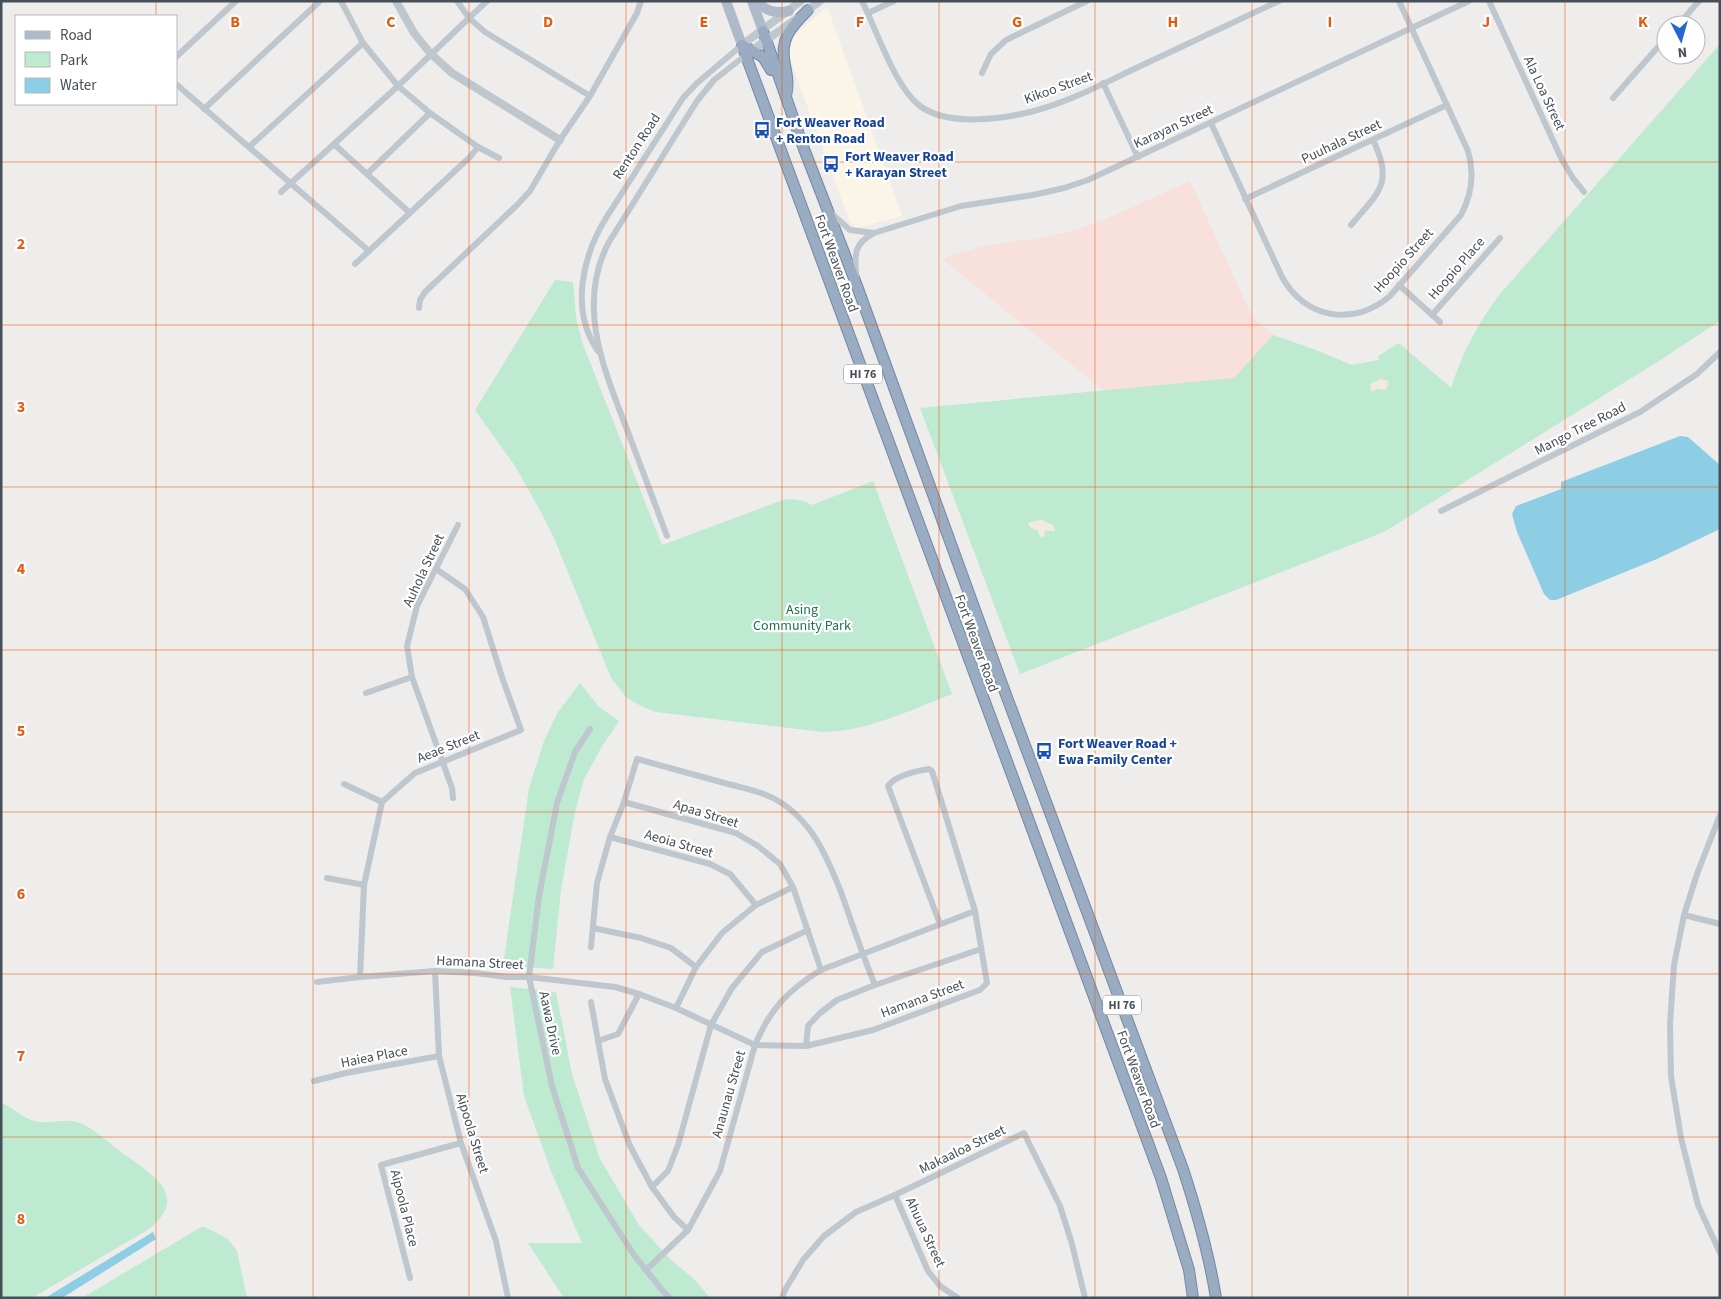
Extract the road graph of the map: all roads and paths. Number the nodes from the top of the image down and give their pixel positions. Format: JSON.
{"nodes":[{"id":1,"x":236,"y":1,"type":"edge"},
{"id":2,"x":320,"y":1,"type":"edge"},
{"id":3,"x":341,"y":1,"type":"edge"},
{"id":4,"x":396,"y":1,"type":"edge"},
{"id":5,"x":457,"y":1,"type":"edge"},
{"id":6,"x":487,"y":1,"type":"edge"},
{"id":7,"x":641,"y":1,"type":"edge"},
{"id":8,"x":726,"y":1,"type":"edge"},
{"id":9,"x":752,"y":1,"type":"edge"},
{"id":10,"x":756,"y":1,"type":"edge"},
{"id":11,"x":801,"y":1,"type":"edge"},
{"id":12,"x":820,"y":1,"type":"edge"},
{"id":13,"x":862,"y":1,"type":"edge"},
{"id":14,"x":894,"y":1,"type":"edge"},
{"id":15,"x":1087,"y":1,"type":"edge"},
{"id":16,"x":1279,"y":1,"type":"edge"},
{"id":17,"x":1399,"y":1,"type":"edge"},
{"id":18,"x":1469,"y":1,"type":"edge"},
{"id":19,"x":1489,"y":1,"type":"edge"},
{"id":20,"x":1699,"y":1,"type":"edge"},
{"id":21,"x":808,"y":10,"type":"junction"},
{"id":22,"x":789,"y":11,"type":"junction"},
{"id":23,"x":868,"y":13,"type":"junction"},
{"id":24,"x":1687,"y":15,"type":"edge"},
{"id":25,"x":469,"y":18,"type":"junction"},
{"id":26,"x":1411,"y":28,"type":"junction"},
{"id":27,"x":764,"y":36,"type":"junction"},
{"id":28,"x":363,"y":42,"type":"junction"},
{"id":29,"x":1656,"y":49,"type":"edge"},
{"id":30,"x":747,"y":50,"type":"junction"},
{"id":31,"x":432,"y":54,"type":"junction"},
{"id":32,"x":178,"y":56,"type":"edge"},
{"id":33,"x":982,"y":73,"type":"dead end"},
{"id":34,"x":1104,"y":83,"type":"junction"},
{"id":35,"x":178,"y":86,"type":"edge"},
{"id":36,"x":398,"y":86,"type":"junction"},
{"id":37,"x":590,"y":96,"type":"junction"},
{"id":38,"x":786,"y":97,"type":"junction"},
{"id":39,"x":1613,"y":98,"type":"dead end"},
{"id":40,"x":1447,"y":105,"type":"junction"},
{"id":41,"x":204,"y":109,"type":"junction"},
{"id":42,"x":430,"y":113,"type":"junction"},
{"id":43,"x":1210,"y":123,"type":"junction"},
{"id":44,"x":560,"y":140,"type":"junction"},
{"id":45,"x":1373,"y":140,"type":"junction"},
{"id":46,"x":335,"y":144,"type":"junction"},
{"id":47,"x":249,"y":147,"type":"junction"},
{"id":48,"x":478,"y":147,"type":"junction"},
{"id":49,"x":1138,"y":157,"type":"junction"},
{"id":50,"x":499,"y":158,"type":"dead end"},
{"id":51,"x":367,"y":174,"type":"junction"},
{"id":52,"x":291,"y":184,"type":"junction"},
{"id":53,"x":281,"y":192,"type":"dead end"},
{"id":54,"x":1584,"y":192,"type":"dead end"},
{"id":55,"x":1246,"y":199,"type":"junction"},
{"id":56,"x":826,"y":208,"type":"junction"},
{"id":57,"x":410,"y":213,"type":"junction"},
{"id":58,"x":1351,"y":225,"type":"dead end"},
{"id":59,"x":874,"y":233,"type":"junction"},
{"id":60,"x":1500,"y":238,"type":"dead end"},
{"id":61,"x":369,"y":251,"type":"junction"},
{"id":62,"x":355,"y":264,"type":"dead end"},
{"id":63,"x":1399,"y":285,"type":"junction"},
{"id":64,"x":857,"y":286,"type":"junction"},
{"id":65,"x":418,"y":308,"type":"dead end"},
{"id":66,"x":1432,"y":315,"type":"junction"},
{"id":67,"x":1440,"y":322,"type":"dead end"},
{"id":68,"x":599,"y":352,"type":"junction"},
{"id":69,"x":1720,"y":352,"type":"edge"},
{"id":70,"x":1441,"y":511,"type":"dead end"},
{"id":71,"x":458,"y":525,"type":"dead end"},
{"id":72,"x":667,"y":536,"type":"dead end"},
{"id":73,"x":436,"y":569,"type":"junction"},
{"id":74,"x":412,"y":677,"type":"junction"},
{"id":75,"x":366,"y":694,"type":"dead end"},
{"id":76,"x":590,"y":729,"type":"dead end"},
{"id":77,"x":443,"y":762,"type":"junction"},
{"id":78,"x":344,"y":784,"type":"dead end"},
{"id":79,"x":453,"y":798,"type":"dead end"},
{"id":80,"x":382,"y":802,"type":"junction"},
{"id":81,"x":624,"y":802,"type":"junction"},
{"id":82,"x":1720,"y":816,"type":"edge"},
{"id":83,"x":610,"y":837,"type":"junction"},
{"id":84,"x":327,"y":878,"type":"dead end"},
{"id":85,"x":364,"y":885,"type":"junction"},
{"id":86,"x":792,"y":887,"type":"junction"},
{"id":87,"x":756,"y":905,"type":"junction"},
{"id":88,"x":975,"y":911,"type":"junction"},
{"id":89,"x":1684,"y":915,"type":"junction"},
{"id":90,"x":940,"y":924,"type":"junction"},
{"id":91,"x":1720,"y":924,"type":"edge"},
{"id":92,"x":593,"y":928,"type":"junction"},
{"id":93,"x":808,"y":930,"type":"junction"},
{"id":94,"x":591,"y":947,"type":"dead end"},
{"id":95,"x":981,"y":949,"type":"junction"},
{"id":96,"x":862,"y":954,"type":"junction"},
{"id":97,"x":696,"y":967,"type":"junction"},
{"id":98,"x":820,"y":970,"type":"junction"},
{"id":99,"x":435,"y":971,"type":"junction"},
{"id":100,"x":360,"y":977,"type":"junction"},
{"id":101,"x":529,"y":977,"type":"junction"},
{"id":102,"x":317,"y":982,"type":"dead end"},
{"id":103,"x":875,"y":985,"type":"junction"},
{"id":104,"x":640,"y":994,"type":"junction"},
{"id":105,"x":590,"y":1002,"type":"dead end"},
{"id":106,"x":676,"y":1008,"type":"junction"},
{"id":107,"x":711,"y":1025,"type":"junction"},
{"id":108,"x":598,"y":1041,"type":"junction"},
{"id":109,"x":755,"y":1045,"type":"junction"},
{"id":110,"x":806,"y":1046,"type":"junction"},
{"id":111,"x":439,"y":1056,"type":"junction"},
{"id":112,"x":314,"y":1081,"type":"dead end"},
{"id":113,"x":461,"y":1143,"type":"junction"},
{"id":114,"x":652,"y":1187,"type":"junction"},
{"id":115,"x":895,"y":1195,"type":"junction"},
{"id":116,"x":688,"y":1230,"type":"junction"},
{"id":117,"x":1720,"y":1253,"type":"edge"},
{"id":118,"x":646,"y":1270,"type":"junction"},
{"id":119,"x":410,"y":1278,"type":"dead end"},
{"id":120,"x":508,"y":1298,"type":"edge"},
{"id":121,"x":670,"y":1298,"type":"edge"},
{"id":122,"x":782,"y":1298,"type":"edge"},
{"id":123,"x":958,"y":1298,"type":"edge"},
{"id":124,"x":1085,"y":1298,"type":"edge"},
{"id":125,"x":1193,"y":1298,"type":"edge"},
{"id":126,"x":1216,"y":1298,"type":"edge"}],
"edges":[{"from":1,"to":32,"type":"street"},
{"from":2,"to":41,"type":"street"},
{"from":3,"to":28,"type":"street"},
{"from":4,"to":31,"type":"street"},
{"from":5,"to":25,"type":"street"},
{"from":6,"to":25,"type":"street"},
{"from":7,"to":37,"type":"street"},
{"from":8,"to":30,"type":"main road","name":"Fort Weaver Road","number":"HI 76"},
{"from":9,"to":27,"type":"main road","name":"Fort Weaver Road","number":"HI 76"},
{"from":10,"to":22,"type":"main road"},
{"from":11,"to":22,"type":"street","name":"Renton Road"},
{"from":12,"to":21,"type":"street","name":"Renton Road"},
{"from":13,"to":23,"type":"street","name":"Kikoo Street"},
{"from":14,"to":23,"type":"street"},
{"from":15,"to":33,"type":"street"},
{"from":16,"to":34,"type":"street","name":"Kikoo Street"},
{"from":17,"to":26,"type":"street","name":"Hoopio Street"},
{"from":18,"to":26,"type":"street","name":"Karayan Street"},
{"from":19,"to":54,"type":"street","name":"Ala Loa Street"},
{"from":20,"to":24,"type":"street"},
{"from":21,"to":27,"type":"street","name":"Renton Road"},
{"from":21,"to":38,"type":"highway"},
{"from":22,"to":27,"type":"street","name":"Renton Road"},
{"from":23,"to":34,"type":"street","name":"Kikoo Street"},
{"from":25,"to":31,"type":"street"},
{"from":25,"to":37,"type":"street"},
{"from":26,"to":40,"type":"street","name":"Hoopio Street"},
{"from":26,"to":43,"type":"street","name":"Karayan Street"},
{"from":27,"to":30,"type":"street","name":"Renton Road"},
{"from":27,"to":38,"type":"highway","name":"Fort Weaver Road","number":"HI 76"},
{"from":28,"to":36,"type":"street"},
{"from":28,"to":47,"type":"street"},
{"from":29,"to":39,"type":"street"},
{"from":30,"to":38,"type":"highway"},
{"from":30,"to":68,"type":"street","name":"Renton Road"},
{"from":30,"to":68,"type":"street","name":"Renton Road"},
{"from":30,"to":125,"type":"highway","name":"Fort Weaver Road","number":"HI 76"},
{"from":31,"to":36,"type":"street"},
{"from":31,"to":44,"type":"street"},
{"from":34,"to":49,"type":"street"},
{"from":35,"to":41,"type":"street"},
{"from":36,"to":42,"type":"street"},
{"from":36,"to":46,"type":"street"},
{"from":37,"to":44,"type":"street"},
{"from":38,"to":56,"type":"highway","name":"Fort Weaver Road","number":"HI 76"},
{"from":40,"to":45,"type":"street","name":"Puuhala Street"},
{"from":40,"to":63,"type":"street","name":"Hoopio Street"},
{"from":41,"to":47,"type":"street"},
{"from":42,"to":48,"type":"street"},
{"from":42,"to":51,"type":"street"},
{"from":43,"to":49,"type":"street","name":"Karayan Street"},
{"from":43,"to":55,"type":"street","name":"Hoopio Street"},
{"from":44,"to":65,"type":"street"},
{"from":45,"to":55,"type":"street","name":"Puuhala Street"},
{"from":45,"to":58,"type":"street"},
{"from":46,"to":51,"type":"street"},
{"from":46,"to":52,"type":"street"},
{"from":47,"to":52,"type":"street"},
{"from":48,"to":50,"type":"street"},
{"from":48,"to":57,"type":"street"},
{"from":49,"to":59,"type":"street","name":"Karayan Street"},
{"from":51,"to":57,"type":"street"},
{"from":52,"to":53,"type":"street"},
{"from":52,"to":61,"type":"street"},
{"from":55,"to":63,"type":"street","name":"Hoopio Street"},
{"from":56,"to":59,"type":"street","name":"Karayan Street"},
{"from":56,"to":64,"type":"highway","name":"Fort Weaver Road","number":"HI 76"},
{"from":57,"to":61,"type":"street"},
{"from":59,"to":64,"type":"street","name":"Karayan Street"},
{"from":60,"to":66,"type":"street","name":"Hoopio Place"},
{"from":61,"to":62,"type":"street"},
{"from":63,"to":66,"type":"street","name":"Hoopio Place"},
{"from":64,"to":126,"type":"highway","name":"Fort Weaver Road","number":"HI 76"},
{"from":66,"to":67,"type":"street","name":"Hoopio Place"},
{"from":68,"to":72,"type":"street","name":"Renton Road"},
{"from":69,"to":70,"type":"street","name":"Mango Tree Road"},
{"from":71,"to":73,"type":"street","name":"Auhola Street"},
{"from":73,"to":74,"type":"street","name":"Auhola Street"},
{"from":73,"to":77,"type":"street","name":"Aeae Street"},
{"from":74,"to":75,"type":"street"},
{"from":74,"to":77,"type":"street","name":"Auhola Street"},
{"from":76,"to":101,"type":"street","name":"Aawa Drive"},
{"from":77,"to":79,"type":"street","name":"Auhola Street"},
{"from":77,"to":80,"type":"street","name":"Aeae Street"},
{"from":78,"to":80,"type":"street"},
{"from":80,"to":85,"type":"street"},
{"from":81,"to":83,"type":"street"},
{"from":81,"to":86,"type":"street","name":"Apaa Street"},
{"from":81,"to":96,"type":"street"},
{"from":82,"to":89,"type":"street"},
{"from":83,"to":87,"type":"street","name":"Aeoia Street"},
{"from":83,"to":92,"type":"street"},
{"from":84,"to":85,"type":"street"},
{"from":85,"to":100,"type":"street"},
{"from":86,"to":87,"type":"street"},
{"from":86,"to":93,"type":"street","name":"Apaa Street"},
{"from":87,"to":97,"type":"street"},
{"from":88,"to":90,"type":"street","name":"Anaunau Street"},
{"from":88,"to":90,"type":"street","name":"Hamana Street"},
{"from":88,"to":95,"type":"street","name":"Hamana Street"},
{"from":89,"to":91,"type":"street"},
{"from":89,"to":117,"type":"street"},
{"from":90,"to":96,"type":"street","name":"Anaunau Street"},
{"from":92,"to":94,"type":"street"},
{"from":92,"to":97,"type":"street"},
{"from":93,"to":98,"type":"street","name":"Apaa Street"},
{"from":93,"to":107,"type":"street"},
{"from":95,"to":103,"type":"street"},
{"from":95,"to":110,"type":"street","name":"Hamana Street"},
{"from":96,"to":98,"type":"street","name":"Anaunau Street"},
{"from":96,"to":103,"type":"street"},
{"from":97,"to":106,"type":"street"},
{"from":98,"to":109,"type":"street","name":"Anaunau Street"},
{"from":99,"to":100,"type":"street","name":"Hamana Street"},
{"from":99,"to":101,"type":"street","name":"Hamana Street"},
{"from":99,"to":111,"type":"street","name":"Aipoola Street"},
{"from":100,"to":102,"type":"street","name":"Hamana Street"},
{"from":101,"to":104,"type":"street","name":"Hamana Street"},
{"from":101,"to":118,"type":"street","name":"Aawa Drive"},
{"from":103,"to":110,"type":"street"},
{"from":104,"to":106,"type":"street","name":"Hamana Street"},
{"from":104,"to":108,"type":"street"},
{"from":105,"to":108,"type":"street"},
{"from":106,"to":107,"type":"street","name":"Hamana Street"},
{"from":107,"to":109,"type":"street","name":"Hamana Street"},
{"from":107,"to":114,"type":"street"},
{"from":108,"to":114,"type":"street"},
{"from":109,"to":110,"type":"street","name":"Hamana Street"},
{"from":109,"to":116,"type":"street","name":"Anaunau Street"},
{"from":111,"to":112,"type":"street","name":"Haiea Place"},
{"from":111,"to":113,"type":"street","name":"Aipoola Street"},
{"from":113,"to":119,"type":"street","name":"Aipoola Place"},
{"from":113,"to":120,"type":"street","name":"Aipoola Street"},
{"from":114,"to":116,"type":"street"},
{"from":115,"to":122,"type":"street","name":"Makaaloa Street"},
{"from":115,"to":123,"type":"street","name":"Ahuua Street"},
{"from":115,"to":124,"type":"street","name":"Makaaloa Street"},
{"from":116,"to":118,"type":"street","name":"Anaunau Street"},
{"from":118,"to":121,"type":"street","name":"Aawa Drive"}]}
